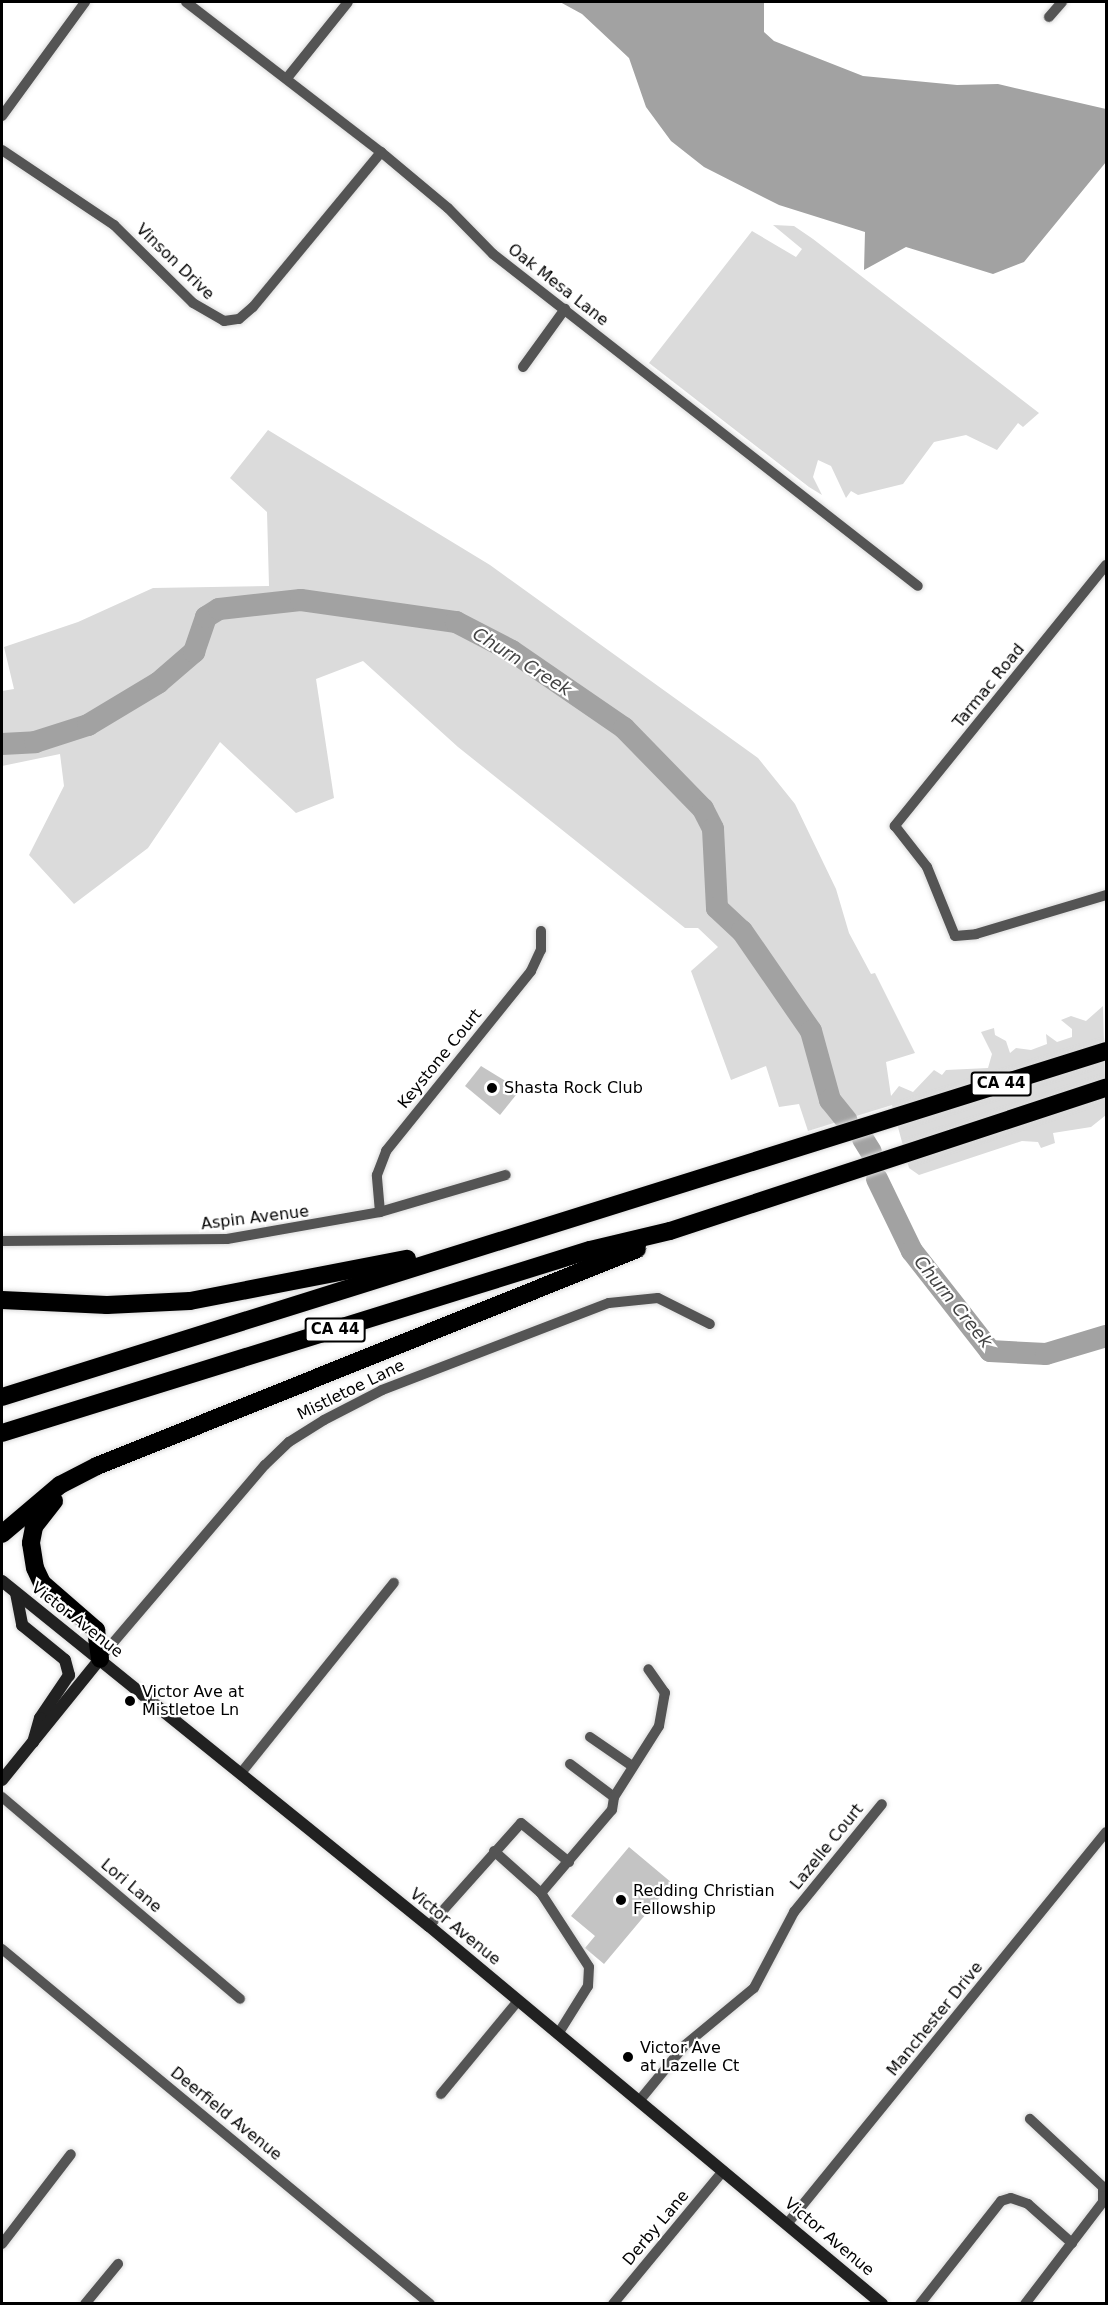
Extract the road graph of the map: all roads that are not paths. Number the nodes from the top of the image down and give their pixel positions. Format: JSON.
{"nodes":[{"id":1,"x":85,"y":2,"type":"edge"},
{"id":2,"x":186,"y":2,"type":"edge"},
{"id":3,"x":348,"y":2,"type":"edge"},
{"id":4,"x":1062,"y":2,"type":"edge"},
{"id":5,"x":1049,"y":17,"type":"dead end"},
{"id":6,"x":287,"y":78,"type":"junction"},
{"id":7,"x":2,"y":116,"type":"edge"},
{"id":8,"x":2,"y":150,"type":"edge"},
{"id":9,"x":381,"y":152,"type":"junction"},
{"id":10,"x":565,"y":309,"type":"junction"},
{"id":11,"x":523,"y":367,"type":"dead end"},
{"id":12,"x":1107,"y":565,"type":"edge"},
{"id":13,"x":918,"y":586,"type":"dead end"},
{"id":14,"x":1107,"y":895,"type":"edge"},
{"id":15,"x":541,"y":931,"type":"dead end"},
{"id":16,"x":1107,"y":1051,"type":"edge"},
{"id":17,"x":1107,"y":1088,"type":"edge"},
{"id":18,"x":506,"y":1175,"type":"dead end"},
{"id":19,"x":380,"y":1212,"type":"junction"},
{"id":20,"x":670,"y":1231,"type":"junction"},
{"id":21,"x":2,"y":1241,"type":"edge"},
{"id":22,"x":459,"y":1253,"type":"junction"},
{"id":23,"x":2,"y":1300,"type":"edge"},
{"id":24,"x":710,"y":1324,"type":"dead end"},
{"id":25,"x":2,"y":1397,"type":"edge"},
{"id":26,"x":2,"y":1433,"type":"edge"},
{"id":27,"x":97,"y":1466,"type":"junction"},
{"id":28,"x":2,"y":1534,"type":"edge"},
{"id":29,"x":2,"y":1581,"type":"edge"},
{"id":30,"x":394,"y":1583,"type":"dead end"},
{"id":31,"x":16,"y":1593,"type":"junction"},
{"id":32,"x":100,"y":1659,"type":"junction"},
{"id":33,"x":648,"y":1669,"type":"dead end"},
{"id":34,"x":590,"y":1737,"type":"dead end"},
{"id":35,"x":33,"y":1742,"type":"junction"},
{"id":36,"x":570,"y":1764,"type":"dead end"},
{"id":37,"x":632,"y":1766,"type":"junction"},
{"id":38,"x":241,"y":1773,"type":"junction"},
{"id":39,"x":2,"y":1780,"type":"edge"},
{"id":40,"x":2,"y":1797,"type":"edge"},
{"id":41,"x":614,"y":1797,"type":"junction"},
{"id":42,"x":882,"y":1804,"type":"dead end"},
{"id":43,"x":1107,"y":1832,"type":"edge"},
{"id":44,"x":494,"y":1851,"type":"junction"},
{"id":45,"x":569,"y":1862,"type":"junction"},
{"id":46,"x":541,"y":1893,"type":"junction"},
{"id":47,"x":429,"y":1926,"type":"junction"},
{"id":48,"x":2,"y":1949,"type":"edge"},
{"id":49,"x":240,"y":1999,"type":"dead end"},
{"id":50,"x":519,"y":2001,"type":"junction"},
{"id":51,"x":558,"y":2034,"type":"junction"},
{"id":52,"x":441,"y":2094,"type":"dead end"},
{"id":53,"x":639,"y":2101,"type":"junction"},
{"id":54,"x":1030,"y":2119,"type":"dead end"},
{"id":55,"x":71,"y":2154,"type":"dead end"},
{"id":56,"x":723,"y":2171,"type":"junction"},
{"id":57,"x":787,"y":2224,"type":"junction"},
{"id":58,"x":1072,"y":2243,"type":"junction"},
{"id":59,"x":2,"y":2244,"type":"edge"},
{"id":60,"x":118,"y":2264,"type":"dead end"},
{"id":61,"x":85,"y":2304,"type":"edge"},
{"id":62,"x":430,"y":2304,"type":"edge"},
{"id":63,"x":613,"y":2304,"type":"edge"},
{"id":64,"x":882,"y":2304,"type":"edge"},
{"id":65,"x":920,"y":2304,"type":"edge"},
{"id":66,"x":1025,"y":2304,"type":"edge"}],
"edges":[{"from":1,"to":7,"type":"street"},
{"from":2,"to":6,"type":"street","name":"Oak Mesa Lane"},
{"from":3,"to":6,"type":"street"},
{"from":4,"to":5,"type":"street"},
{"from":6,"to":9,"type":"street","name":"Oak Mesa Lane"},
{"from":8,"to":9,"type":"street","name":"Vinson Drive"},
{"from":9,"to":10,"type":"street","name":"Oak Mesa Lane"},
{"from":10,"to":11,"type":"street"},
{"from":10,"to":13,"type":"street","name":"Oak Mesa Lane"},
{"from":12,"to":14,"type":"street","name":"Tarmac Road"},
{"from":15,"to":19,"type":"street","name":"Keystone Court"},
{"from":16,"to":22,"type":"highway","number":"CA 44"},
{"from":17,"to":20,"type":"highway","number":"CA 44"},
{"from":18,"to":19,"type":"street","name":"Aspin Avenue"},
{"from":19,"to":21,"type":"street","name":"Aspin Avenue"},
{"from":20,"to":26,"type":"highway","number":"CA 44"},
{"from":20,"to":27,"type":"highway"},
{"from":22,"to":23,"type":"highway"},
{"from":22,"to":25,"type":"highway","number":"CA 44"},
{"from":24,"to":32,"type":"street","name":"Mistletoe Lane"},
{"from":27,"to":28,"type":"highway"},
{"from":27,"to":32,"type":"highway"},
{"from":29,"to":31,"type":"main road","name":"Victor Avenue"},
{"from":30,"to":38,"type":"street"},
{"from":31,"to":32,"type":"main road","name":"Victor Avenue"},
{"from":31,"to":35,"type":"main road"},
{"from":32,"to":35,"type":"main road","name":"Mistletoe Lane"},
{"from":32,"to":38,"type":"main road","name":"Victor Avenue"},
{"from":33,"to":37,"type":"street"},
{"from":34,"to":37,"type":"street"},
{"from":35,"to":39,"type":"main road","name":"Mistletoe Lane"},
{"from":36,"to":41,"type":"street"},
{"from":37,"to":41,"type":"street"},
{"from":38,"to":47,"type":"main road","name":"Victor Avenue"},
{"from":40,"to":49,"type":"street","name":"Lori Lane"},
{"from":41,"to":45,"type":"street"},
{"from":42,"to":53,"type":"street","name":"Lazelle Court"},
{"from":43,"to":57,"type":"street","name":"Manchester Drive"},
{"from":44,"to":45,"type":"street"},
{"from":44,"to":46,"type":"street"},
{"from":44,"to":47,"type":"street"},
{"from":45,"to":46,"type":"street"},
{"from":46,"to":51,"type":"street"},
{"from":47,"to":50,"type":"main road","name":"Victor Avenue"},
{"from":48,"to":62,"type":"street","name":"Deerfield Avenue"},
{"from":50,"to":51,"type":"main road","name":"Victor Avenue"},
{"from":50,"to":52,"type":"street"},
{"from":51,"to":53,"type":"main road","name":"Victor Avenue"},
{"from":53,"to":56,"type":"main road","name":"Victor Avenue"},
{"from":54,"to":58,"type":"street"},
{"from":55,"to":59,"type":"street"},
{"from":56,"to":57,"type":"main road","name":"Victor Avenue"},
{"from":56,"to":63,"type":"street","name":"Derby Lane"},
{"from":57,"to":64,"type":"main road","name":"Victor Avenue"},
{"from":58,"to":65,"type":"street"},
{"from":58,"to":66,"type":"street"},
{"from":60,"to":61,"type":"street"}]}
